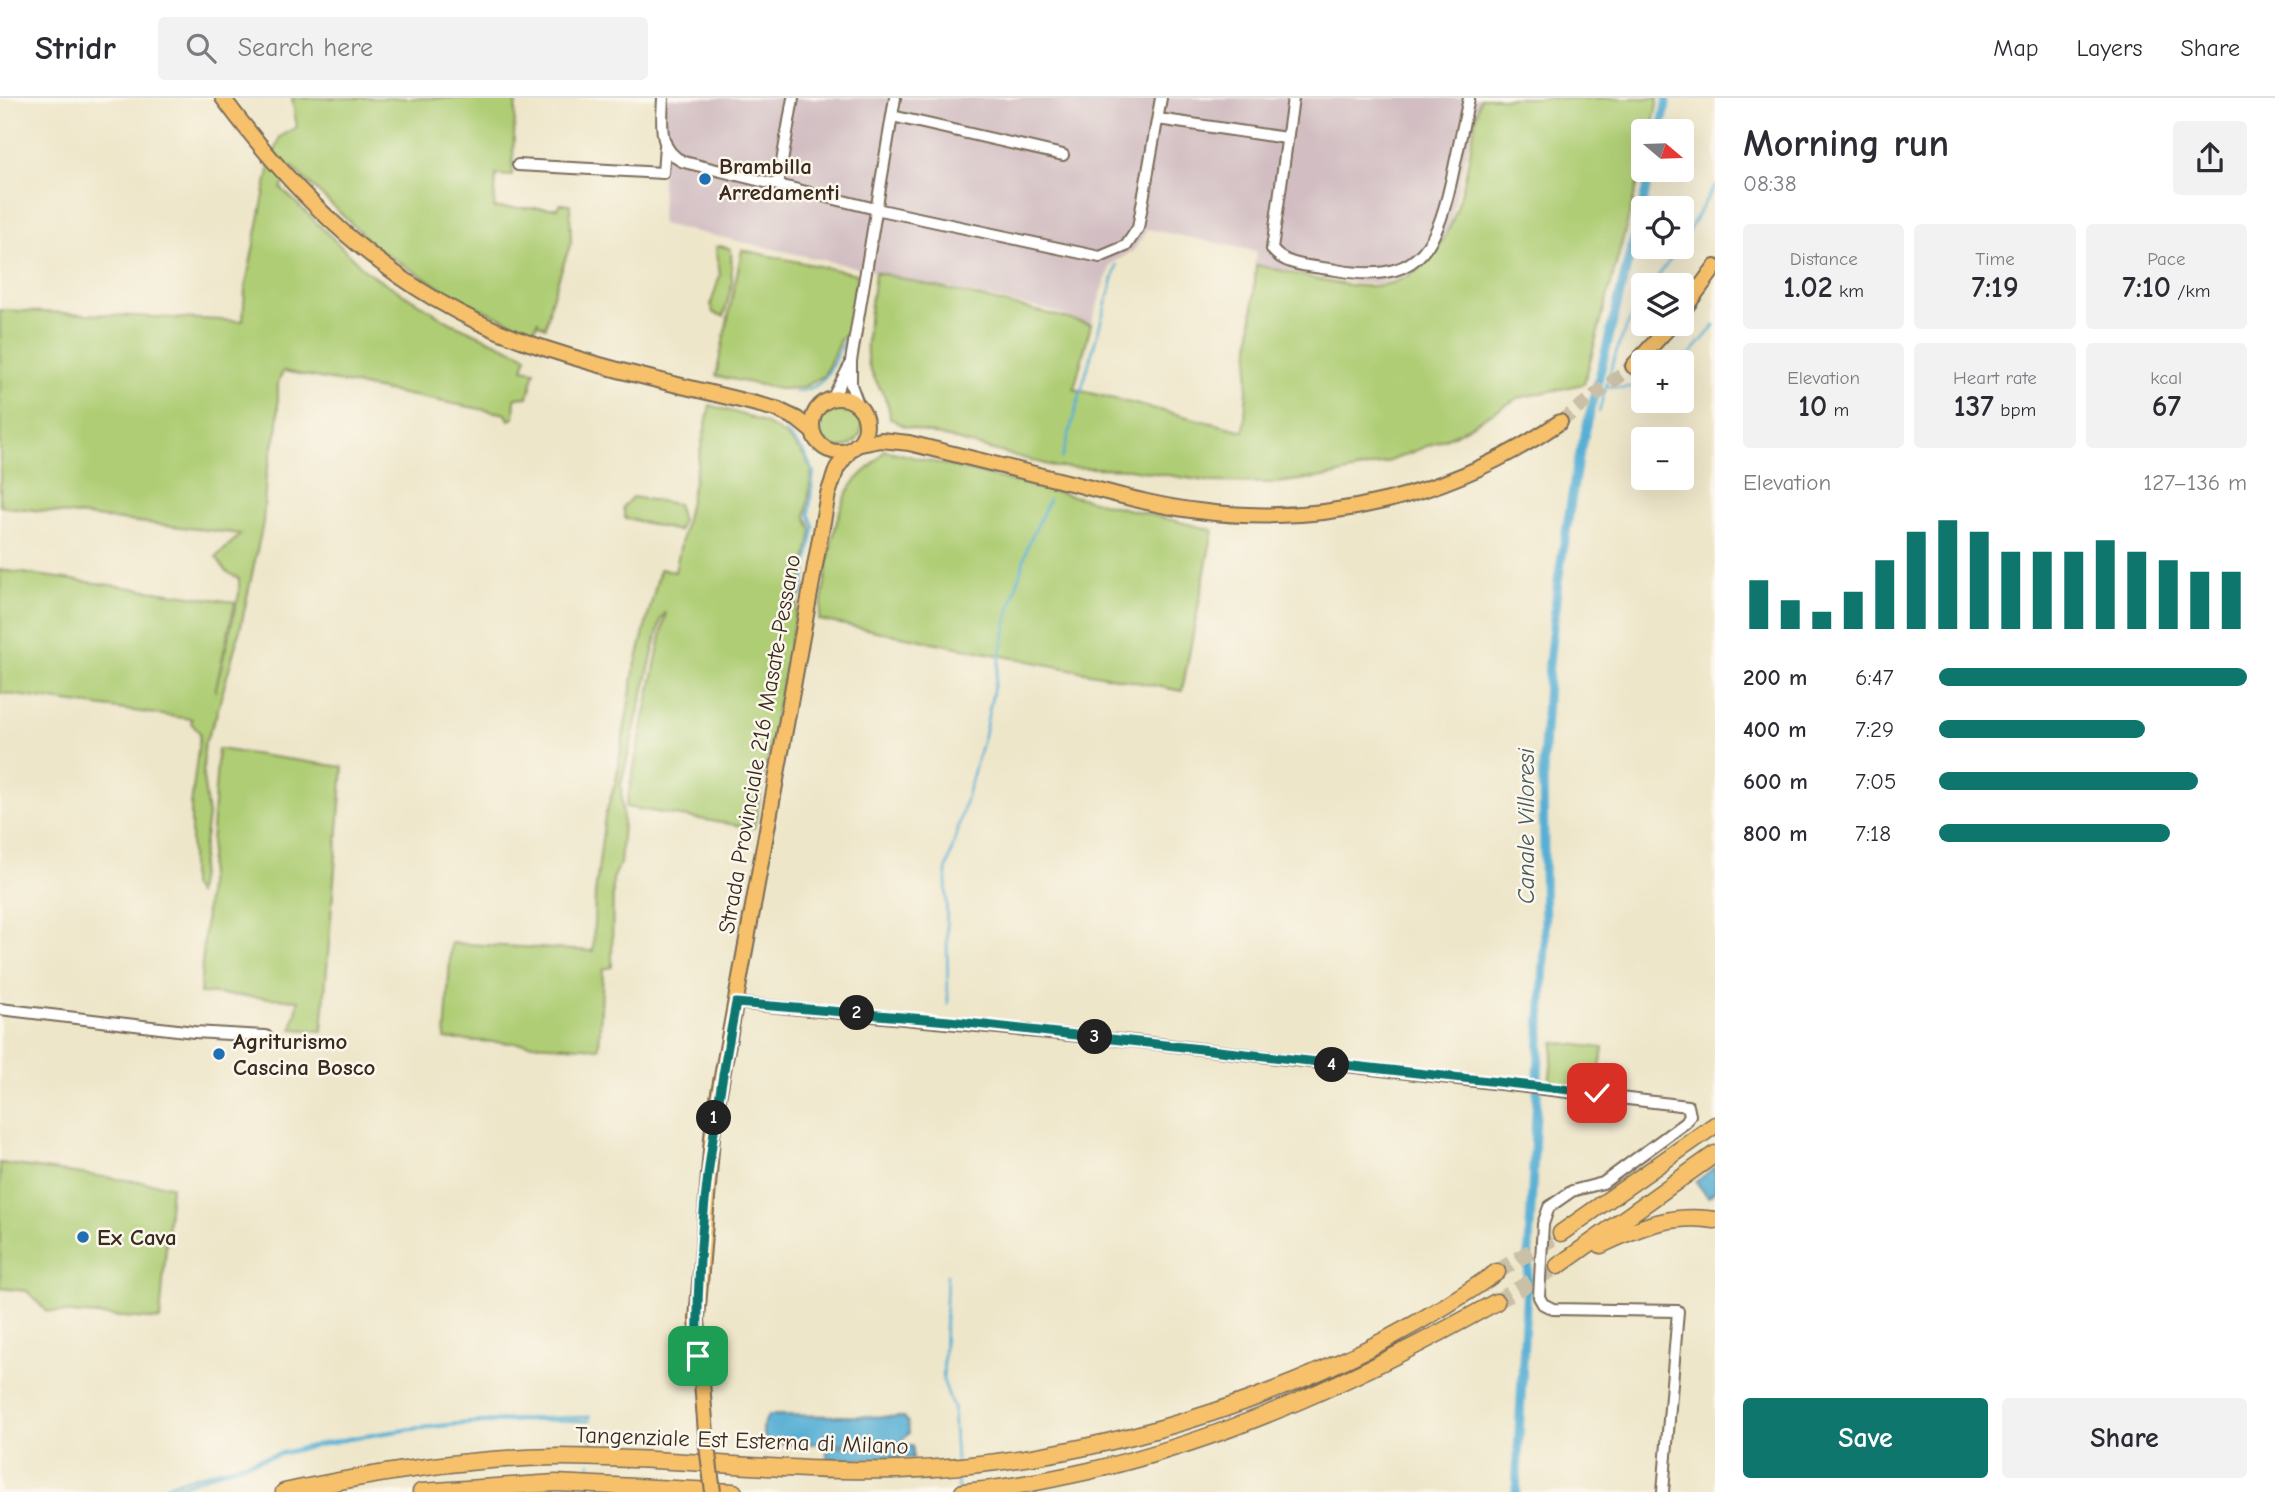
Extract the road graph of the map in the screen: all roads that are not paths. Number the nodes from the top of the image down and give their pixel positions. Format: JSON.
{"nodes":[{"id":1,"x":223,"y":98,"type":"edge"},
{"id":2,"x":663,"y":98,"type":"edge"},
{"id":3,"x":793,"y":98,"type":"edge"},
{"id":4,"x":895,"y":98,"type":"edge"},
{"id":5,"x":1161,"y":98,"type":"edge"},
{"id":6,"x":1293,"y":98,"type":"edge"},
{"id":7,"x":1469,"y":98,"type":"edge"},
{"id":8,"x":892,"y":116,"type":"junction"},
{"id":9,"x":1158,"y":119,"type":"junction"},
{"id":10,"x":1286,"y":138,"type":"junction"},
{"id":11,"x":665,"y":146,"type":"junction"},
{"id":12,"x":1063,"y":155,"type":"dead end"},
{"id":13,"x":518,"y":165,"type":"dead end"},
{"id":14,"x":778,"y":185,"type":"junction"},
{"id":15,"x":876,"y":209,"type":"junction"},
{"id":16,"x":1713,"y":269,"type":"edge"},
{"id":17,"x":1694,"y":295,"type":"edge"},
{"id":18,"x":1661,"y":336,"type":"edge"},
{"id":19,"x":1648,"y":350,"type":"edge"},
{"id":20,"x":851,"y":361,"type":"junction"},
{"id":21,"x":827,"y":401,"type":"junction"},
{"id":22,"x":776,"y":409,"type":"junction"},
{"id":23,"x":862,"y":410,"type":"junction"},
{"id":24,"x":1560,"y":422,"type":"tunnel mouth"},
{"id":25,"x":816,"y":437,"type":"junction"},
{"id":26,"x":909,"y":443,"type":"junction"},
{"id":27,"x":854,"y":447,"type":"junction"},
{"id":28,"x":828,"y":494,"type":"junction"},
{"id":29,"x":736,"y":1003,"type":"junction"},
{"id":30,"x":0,"y":1009,"type":"edge"},
{"id":31,"x":266,"y":1036,"type":"dead end"},
{"id":32,"x":1715,"y":1117,"type":"edge"},
{"id":33,"x":1715,"y":1125,"type":"edge"},
{"id":34,"x":1676,"y":1154,"type":"junction"},
{"id":35,"x":1715,"y":1154,"type":"edge"},
{"id":36,"x":1715,"y":1220,"type":"edge"},
{"id":37,"x":1561,"y":1233,"type":"tunnel mouth"},
{"id":38,"x":1497,"y":1272,"type":"tunnel mouth"},
{"id":39,"x":1496,"y":1302,"type":"tunnel mouth"},
{"id":40,"x":284,"y":1492,"type":"edge"},
{"id":41,"x":421,"y":1492,"type":"edge"},
{"id":42,"x":713,"y":1492,"type":"edge"},
{"id":43,"x":734,"y":1492,"type":"edge"},
{"id":44,"x":963,"y":1492,"type":"edge"},
{"id":45,"x":1663,"y":1492,"type":"edge"}],
"edges":[{"from":1,"to":22,"type":"main road"},
{"from":2,"to":11,"type":"street"},
{"from":3,"to":14,"type":"street"},
{"from":4,"to":8,"type":"street"},
{"from":5,"to":9,"type":"street"},
{"from":6,"to":10,"type":"street"},
{"from":7,"to":10,"type":"street"},
{"from":8,"to":12,"type":"street"},
{"from":8,"to":15,"type":"street"},
{"from":9,"to":10,"type":"street"},
{"from":9,"to":15,"type":"street"},
{"from":11,"to":13,"type":"street"},
{"from":11,"to":14,"type":"street"},
{"from":14,"to":15,"type":"street"},
{"from":15,"to":20,"type":"street"},
{"from":16,"to":17,"type":"main road"},
{"from":18,"to":19,"type":"main road"},
{"from":20,"to":21,"type":"street"},
{"from":20,"to":23,"type":"street"},
{"from":21,"to":22,"type":"main road"},
{"from":21,"to":23,"type":"main road"},
{"from":21,"to":25,"type":"main road"},
{"from":22,"to":25,"type":"main road"},
{"from":23,"to":26,"type":"main road"},
{"from":23,"to":27,"type":"main road"},
{"from":24,"to":26,"type":"main road"},
{"from":25,"to":27,"type":"main road"},
{"from":25,"to":28,"type":"main road"},
{"from":26,"to":27,"type":"main road"},
{"from":27,"to":28,"type":"main road"},
{"from":28,"to":29,"type":"main road","name":"Strada Provinciale 216 Masate-Pessano"},
{"from":29,"to":42,"type":"main road","name":"Strada Provinciale 216 Masate-Pessano","bridge":true},
{"from":29,"to":45,"type":"street"},
{"from":30,"to":31,"type":"street"},
{"from":32,"to":34,"type":"highway"},
{"from":33,"to":34,"type":"highway"},
{"from":34,"to":37,"type":"highway"},
{"from":35,"to":36,"type":"highway"},
{"from":38,"to":40,"type":"highway","name":"Tangenziale Est Esterna di Milano"},
{"from":39,"to":44,"type":"highway"},
{"from":41,"to":43,"type":"highway"}]}
